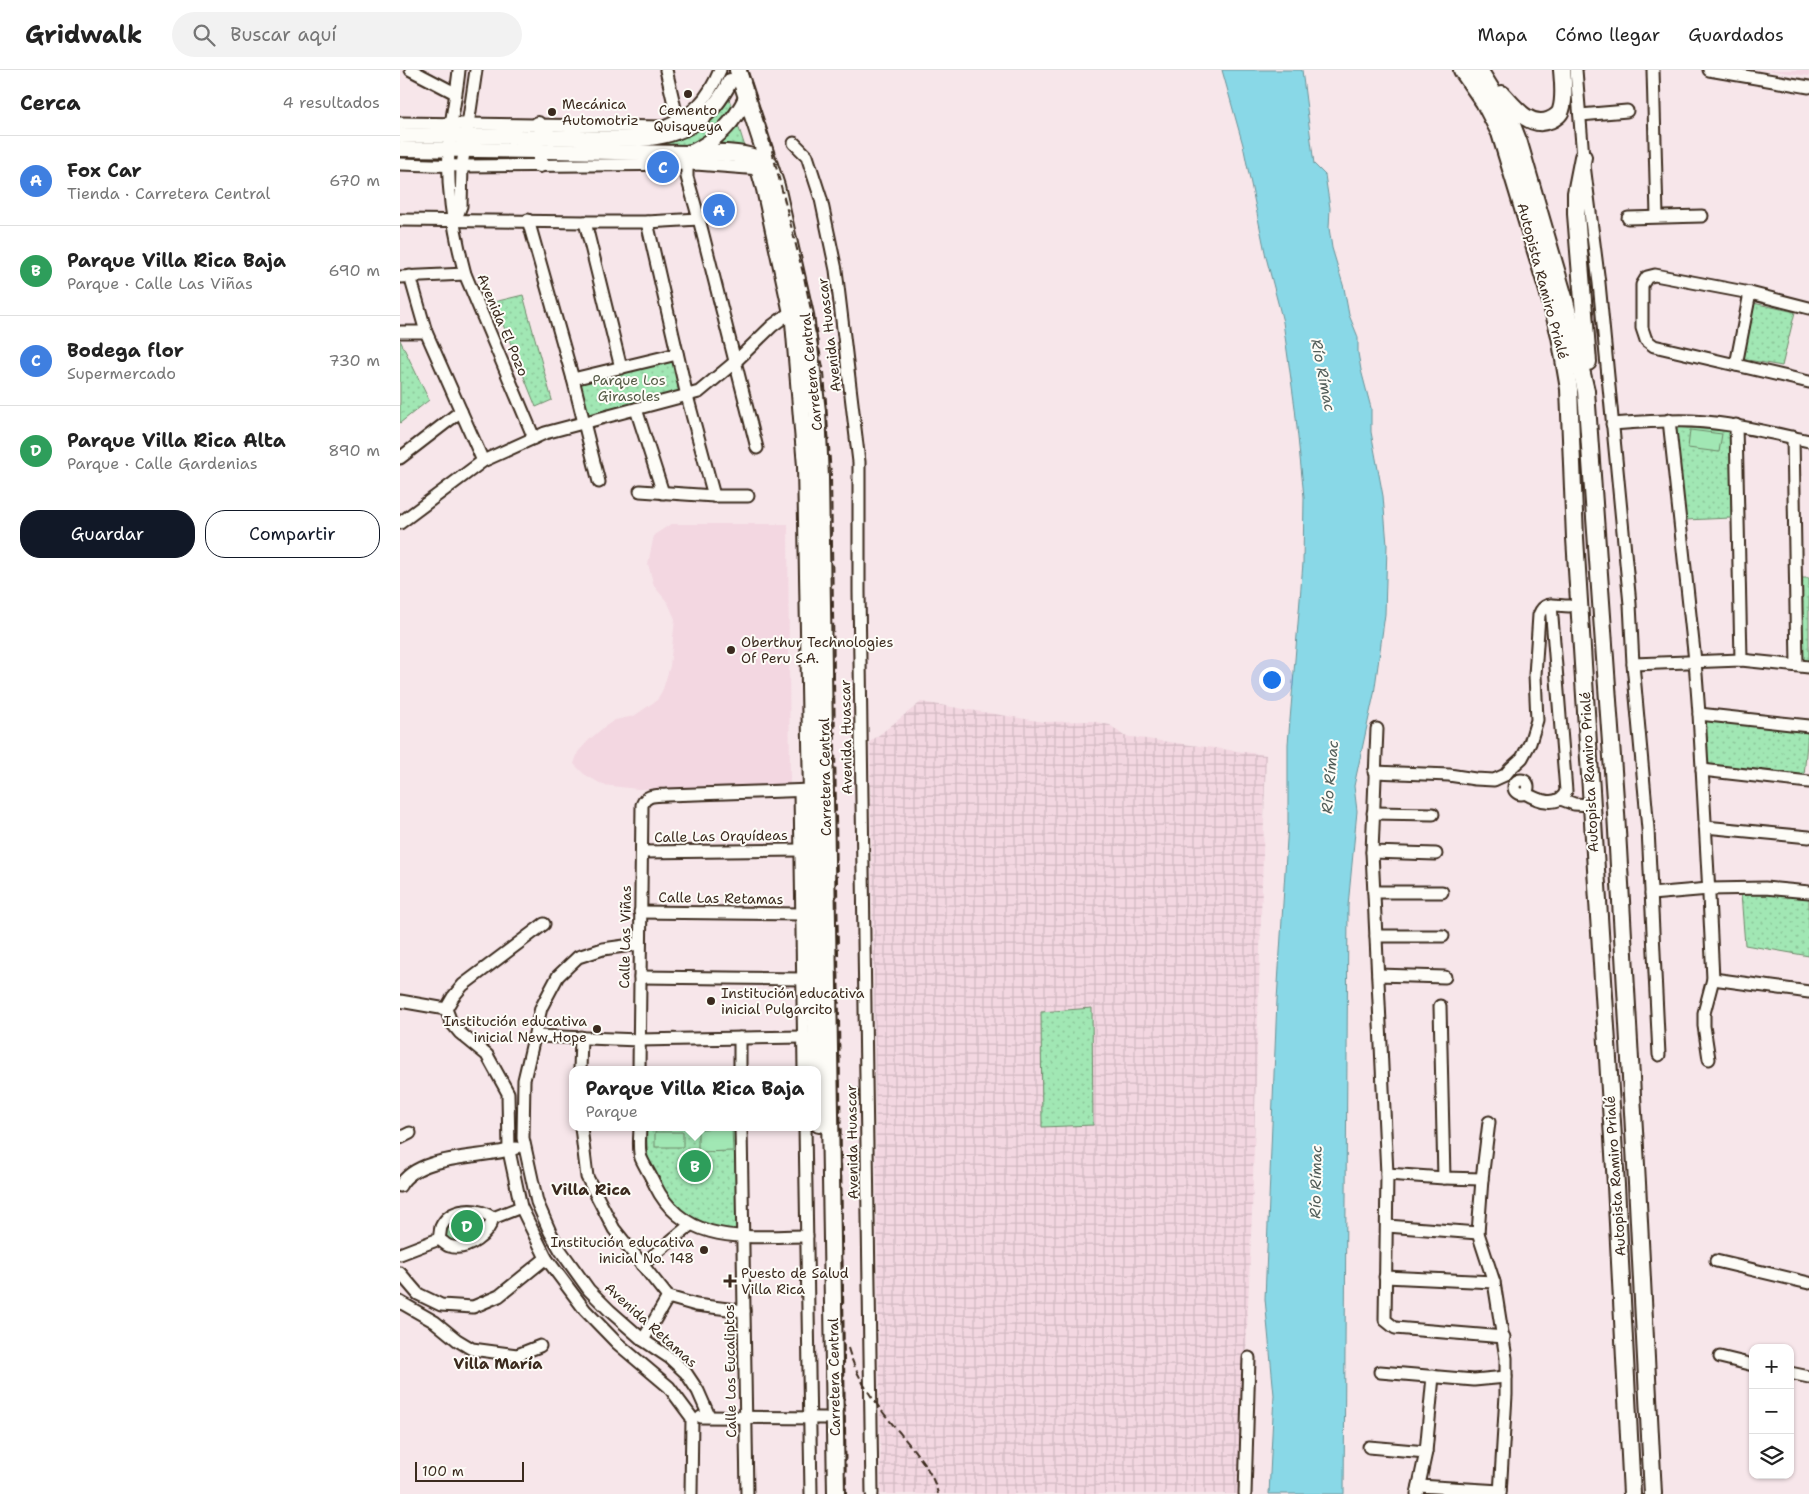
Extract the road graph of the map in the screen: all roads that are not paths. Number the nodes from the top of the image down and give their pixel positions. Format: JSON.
{"nodes":[{"id":1,"x":411,"y":70,"type":"edge"},
{"id":2,"x":459,"y":70,"type":"edge"},
{"id":3,"x":476,"y":70,"type":"edge"},
{"id":4,"x":666,"y":70,"type":"edge"},
{"id":5,"x":1462,"y":70,"type":"edge"},
{"id":6,"x":1562,"y":70,"type":"edge"},
{"id":7,"x":1576,"y":70,"type":"edge"},
{"id":8,"x":1653,"y":70,"type":"edge"},
{"id":9,"x":1709,"y":70,"type":"edge"},
{"id":10,"x":1481,"y":71,"type":"edge"},
{"id":11,"x":724,"y":73,"type":"edge"},
{"id":12,"x":1809,"y":87,"type":"edge"},
{"id":13,"x":455,"y":93,"type":"junction"},
{"id":14,"x":743,"y":104,"type":"junction"},
{"id":15,"x":1626,"y":111,"type":"dead end"},
{"id":16,"x":1580,"y":115,"type":"junction"},
{"id":17,"x":678,"y":122,"type":"junction"},
{"id":18,"x":400,"y":123,"type":"edge"},
{"id":19,"x":538,"y":124,"type":"junction"},
{"id":20,"x":650,"y":126,"type":"junction"},
{"id":21,"x":467,"y":130,"type":"junction"},
{"id":22,"x":400,"y":135,"type":"edge"},
{"id":23,"x":450,"y":137,"type":"junction"},
{"id":24,"x":551,"y":138,"type":"junction"},
{"id":25,"x":640,"y":139,"type":"junction"},
{"id":26,"x":794,"y":144,"type":"dead end"},
{"id":27,"x":592,"y":145,"type":"junction"},
{"id":28,"x":400,"y":150,"type":"edge"},
{"id":29,"x":465,"y":151,"type":"junction"},
{"id":30,"x":540,"y":151,"type":"junction"},
{"id":31,"x":1583,"y":157,"type":"junction"},
{"id":32,"x":688,"y":158,"type":"junction"},
{"id":33,"x":400,"y":164,"type":"edge"},
{"id":34,"x":758,"y":164,"type":"junction"},
{"id":35,"x":540,"y":165,"type":"junction"},
{"id":36,"x":448,"y":166,"type":"junction"},
{"id":37,"x":462,"y":166,"type":"junction"},
{"id":38,"x":1657,"y":216,"type":"junction"},
{"id":39,"x":1702,"y":216,"type":"dead end"},
{"id":40,"x":699,"y":218,"type":"junction"},
{"id":41,"x":1628,"y":218,"type":"dead end"},
{"id":42,"x":400,"y":220,"type":"edge"},
{"id":43,"x":528,"y":220,"type":"junction"},
{"id":44,"x":455,"y":221,"type":"junction"},
{"id":45,"x":584,"y":222,"type":"junction"},
{"id":46,"x":647,"y":222,"type":"junction"},
{"id":47,"x":465,"y":274,"type":"junction"},
{"id":48,"x":405,"y":276,"type":"edge"},
{"id":49,"x":1750,"y":293,"type":"junction"},
{"id":50,"x":1809,"y":308,"type":"edge"},
{"id":51,"x":792,"y":311,"type":"junction"},
{"id":52,"x":400,"y":332,"type":"edge"},
{"id":53,"x":426,"y":332,"type":"junction"},
{"id":54,"x":677,"y":354,"type":"junction"},
{"id":55,"x":735,"y":362,"type":"junction"},
{"id":56,"x":1736,"y":365,"type":"junction"},
{"id":57,"x":621,"y":368,"type":"junction"},
{"id":58,"x":573,"y":379,"type":"junction"},
{"id":59,"x":1809,"y":382,"type":"edge"},
{"id":60,"x":1584,"y":383,"type":"junction"},
{"id":61,"x":687,"y":396,"type":"junction"},
{"id":62,"x":636,"y":409,"type":"junction"},
{"id":63,"x":461,"y":411,"type":"junction"},
{"id":64,"x":1669,"y":420,"type":"junction"},
{"id":65,"x":584,"y":422,"type":"junction"},
{"id":66,"x":1612,"y":424,"type":"junction"},
{"id":67,"x":1736,"y":425,"type":"junction"},
{"id":68,"x":534,"y":438,"type":"junction"},
{"id":69,"x":1793,"y":438,"type":"junction"},
{"id":70,"x":1809,"y":441,"type":"edge"},
{"id":71,"x":757,"y":448,"type":"dead end"},
{"id":72,"x":400,"y":458,"type":"edge"},
{"id":73,"x":483,"y":461,"type":"junction"},
{"id":74,"x":599,"y":482,"type":"dead end"},
{"id":75,"x":640,"y":491,"type":"dead end"},
{"id":76,"x":663,"y":494,"type":"junction"},
{"id":77,"x":714,"y":496,"type":"junction"},
{"id":78,"x":748,"y":496,"type":"dead end"},
{"id":79,"x":400,"y":523,"type":"edge"},
{"id":80,"x":1551,"y":605,"type":"junction"},
{"id":81,"x":1569,"y":606,"type":"dead end"},
{"id":82,"x":1741,"y":660,"type":"junction"},
{"id":83,"x":1695,"y":661,"type":"junction"},
{"id":84,"x":1634,"y":664,"type":"junction"},
{"id":85,"x":1797,"y":665,"type":"junction"},
{"id":86,"x":1809,"y":666,"type":"edge"},
{"id":87,"x":1698,"y":714,"type":"junction"},
{"id":88,"x":1809,"y":726,"type":"edge"},
{"id":89,"x":1377,"y":729,"type":"dead end"},
{"id":90,"x":1702,"y":770,"type":"junction"},
{"id":91,"x":1374,"y":772,"type":"junction"},
{"id":92,"x":1809,"y":782,"type":"edge"},
{"id":93,"x":806,"y":790,"type":"junction"},
{"id":94,"x":1525,"y":793,"type":"dead end"},
{"id":95,"x":1561,"y":799,"type":"junction"},
{"id":96,"x":1591,"y":805,"type":"junction"},
{"id":97,"x":1373,"y":813,"type":"junction"},
{"id":98,"x":1432,"y":814,"type":"dead end"},
{"id":99,"x":1705,"y":827,"type":"junction"},
{"id":100,"x":1809,"y":836,"type":"edge"},
{"id":101,"x":814,"y":849,"type":"junction"},
{"id":102,"x":642,"y":852,"type":"junction"},
{"id":103,"x":1372,"y":852,"type":"junction"},
{"id":104,"x":1436,"y":854,"type":"dead end"},
{"id":105,"x":1709,"y":889,"type":"junction"},
{"id":106,"x":1374,"y":892,"type":"junction"},
{"id":107,"x":1442,"y":892,"type":"dead end"},
{"id":108,"x":1809,"y":892,"type":"edge"},
{"id":109,"x":1651,"y":894,"type":"junction"},
{"id":110,"x":640,"y":912,"type":"junction"},
{"id":111,"x":802,"y":914,"type":"junction"},
{"id":112,"x":544,"y":924,"type":"dead end"},
{"id":113,"x":1376,"y":936,"type":"junction"},
{"id":114,"x":1443,"y":936,"type":"dead end"},
{"id":115,"x":639,"y":944,"type":"junction"},
{"id":116,"x":1378,"y":975,"type":"junction"},
{"id":117,"x":640,"y":977,"type":"junction"},
{"id":118,"x":1445,"y":977,"type":"dead end"},
{"id":119,"x":803,"y":979,"type":"junction"},
{"id":120,"x":1713,"y":979,"type":"junction"},
{"id":121,"x":1809,"y":992,"type":"edge"},
{"id":122,"x":400,"y":1000,"type":"edge"},
{"id":123,"x":1440,"y":1006,"type":"dead end"},
{"id":124,"x":446,"y":1010,"type":"junction"},
{"id":125,"x":535,"y":1036,"type":"junction"},
{"id":126,"x":581,"y":1037,"type":"junction"},
{"id":127,"x":804,"y":1037,"type":"junction"},
{"id":128,"x":740,"y":1038,"type":"junction"},
{"id":129,"x":639,"y":1040,"type":"junction"},
{"id":130,"x":1659,"y":1055,"type":"dead end"},
{"id":131,"x":1710,"y":1059,"type":"dead end"},
{"id":132,"x":580,"y":1066,"type":"edge"},
{"id":133,"x":639,"y":1066,"type":"edge"},
{"id":134,"x":740,"y":1066,"type":"edge"},
{"id":135,"x":804,"y":1066,"type":"edge"},
{"id":136,"x":818,"y":1066,"type":"edge"},
{"id":137,"x":1489,"y":1122,"type":"dead end"},
{"id":138,"x":581,"y":1131,"type":"edge"},
{"id":139,"x":640,"y":1131,"type":"edge"},
{"id":140,"x":741,"y":1131,"type":"edge"},
{"id":141,"x":805,"y":1131,"type":"edge"},
{"id":142,"x":818,"y":1131,"type":"edge"},
{"id":143,"x":523,"y":1138,"type":"junction"},
{"id":144,"x":509,"y":1150,"type":"junction"},
{"id":145,"x":1387,"y":1174,"type":"junction"},
{"id":146,"x":1444,"y":1178,"type":"junction"},
{"id":147,"x":1482,"y":1179,"type":"junction"},
{"id":148,"x":400,"y":1186,"type":"edge"},
{"id":149,"x":521,"y":1207,"type":"junction"},
{"id":150,"x":493,"y":1218,"type":"junction"},
{"id":151,"x":690,"y":1225,"type":"junction"},
{"id":152,"x":1387,"y":1226,"type":"junction"},
{"id":153,"x":1478,"y":1233,"type":"junction"},
{"id":154,"x":742,"y":1236,"type":"junction"},
{"id":155,"x":807,"y":1236,"type":"junction"},
{"id":156,"x":439,"y":1239,"type":"junction"},
{"id":157,"x":400,"y":1254,"type":"edge"},
{"id":158,"x":546,"y":1258,"type":"junction"},
{"id":159,"x":1716,"y":1261,"type":"dead end"},
{"id":160,"x":642,"y":1265,"type":"junction"},
{"id":161,"x":400,"y":1273,"type":"edge"},
{"id":162,"x":1385,"y":1277,"type":"junction"},
{"id":163,"x":1494,"y":1282,"type":"junction"},
{"id":164,"x":1809,"y":1283,"type":"edge"},
{"id":165,"x":668,"y":1297,"type":"junction"},
{"id":166,"x":400,"y":1302,"type":"edge"},
{"id":167,"x":744,"y":1311,"type":"junction"},
{"id":168,"x":1504,"y":1337,"type":"junction"},
{"id":169,"x":643,"y":1340,"type":"junction"},
{"id":170,"x":540,"y":1346,"type":"dead end"},
{"id":171,"x":1720,"y":1357,"type":"dead end"},
{"id":172,"x":1249,"y":1358,"type":"dead end"},
{"id":173,"x":1749,"y":1364,"type":"edge"},
{"id":174,"x":1380,"y":1372,"type":"dead end"},
{"id":175,"x":1794,"y":1374,"type":"edge"},
{"id":176,"x":1433,"y":1376,"type":"junction"},
{"id":177,"x":1506,"y":1377,"type":"junction"},
{"id":178,"x":1809,"y":1377,"type":"edge"},
{"id":179,"x":709,"y":1416,"type":"junction"},
{"id":180,"x":746,"y":1417,"type":"junction"},
{"id":181,"x":817,"y":1417,"type":"junction"},
{"id":182,"x":692,"y":1418,"type":"junction"},
{"id":183,"x":1369,"y":1447,"type":"dead end"},
{"id":184,"x":1426,"y":1452,"type":"junction"},
{"id":185,"x":1418,"y":1490,"type":"edge"},
{"id":186,"x":1500,"y":1493,"type":"edge"},
{"id":187,"x":691,"y":1494,"type":"edge"},
{"id":188,"x":748,"y":1494,"type":"edge"},
{"id":189,"x":811,"y":1494,"type":"edge"},
{"id":190,"x":826,"y":1494,"type":"edge"},
{"id":191,"x":836,"y":1494,"type":"edge"},
{"id":192,"x":872,"y":1494,"type":"edge"},
{"id":193,"x":1245,"y":1494,"type":"edge"},
{"id":194,"x":1632,"y":1494,"type":"edge"},
{"id":195,"x":1653,"y":1494,"type":"edge"}],
"edges":[{"from":1,"to":13,"type":"street"},
{"from":2,"to":13,"type":"street","name":"Avenida El Pozo"},
{"from":3,"to":21,"type":"street","name":"Avenida El Pozo"},
{"from":4,"to":17,"type":"street"},
{"from":5,"to":96,"type":"highway","name":"Autopista Ramiro Prialé"},
{"from":6,"to":10,"type":"highway"},
{"from":7,"to":16,"type":"street"},
{"from":8,"to":38,"type":"street"},
{"from":9,"to":12,"type":"street"},
{"from":10,"to":60,"type":"highway","name":"Autopista Ramiro Prialé"},
{"from":11,"to":14,"type":"highway","name":"Carretera Central"},
{"from":11,"to":17,"type":"street"},
{"from":11,"to":25,"type":"main road"},
{"from":13,"to":23,"type":"street","name":"Avenida El Pozo"},
{"from":14,"to":32,"type":"main road"},
{"from":14,"to":34,"type":"highway","name":"Carretera Central"},
{"from":14,"to":101,"type":"highway","name":"Carretera Central"},
{"from":15,"to":16,"type":"street"},
{"from":16,"to":31,"type":"street"},
{"from":17,"to":20,"type":"street"},
{"from":18,"to":23,"type":"street"},
{"from":19,"to":20,"type":"street"},
{"from":19,"to":21,"type":"street"},
{"from":19,"to":24,"type":"main road"},
{"from":20,"to":25,"type":"main road"},
{"from":21,"to":23,"type":"main road"},
{"from":21,"to":24,"type":"main road"},
{"from":21,"to":29,"type":"street","name":"Avenida El Pozo"},
{"from":22,"to":23,"type":"main road"},
{"from":23,"to":28,"type":"main road"},
{"from":23,"to":29,"type":"main road"},
{"from":23,"to":36,"type":"street","name":"Avenida El Pozo"},
{"from":24,"to":27,"type":"main road"},
{"from":25,"to":27,"type":"main road"},
{"from":26,"to":192,"type":"street","name":"Avenida Huascar"},
{"from":27,"to":30,"type":"main road"},
{"from":27,"to":32,"type":"main road"},
{"from":29,"to":30,"type":"main road"},
{"from":29,"to":37,"type":"street","name":"Avenida El Pozo"},
{"from":30,"to":35,"type":"main road"},
{"from":31,"to":60,"type":"highway"},
{"from":31,"to":66,"type":"street"},
{"from":32,"to":34,"type":"highway"},
{"from":32,"to":35,"type":"street"},
{"from":32,"to":40,"type":"street"},
{"from":33,"to":36,"type":"street"},
{"from":34,"to":51,"type":"highway","name":"Carretera Central"},
{"from":35,"to":37,"type":"street"},
{"from":36,"to":37,"type":"street"},
{"from":36,"to":44,"type":"street","name":"Avenida El Pozo"},
{"from":37,"to":44,"type":"street","name":"Avenida El Pozo"},
{"from":38,"to":39,"type":"street"},
{"from":38,"to":41,"type":"street"},
{"from":40,"to":46,"type":"street"},
{"from":40,"to":55,"type":"street"},
{"from":42,"to":44,"type":"street"},
{"from":43,"to":44,"type":"street"},
{"from":43,"to":45,"type":"street"},
{"from":43,"to":58,"type":"street"},
{"from":44,"to":47,"type":"street","name":"Avenida El Pozo"},
{"from":45,"to":46,"type":"street"},
{"from":45,"to":57,"type":"street"},
{"from":46,"to":54,"type":"street"},
{"from":47,"to":48,"type":"street"},
{"from":47,"to":68,"type":"street","name":"Avenida El Pozo"},
{"from":48,"to":53,"type":"street"},
{"from":49,"to":50,"type":"street"},
{"from":49,"to":56,"type":"street"},
{"from":49,"to":56,"type":"street"},
{"from":51,"to":55,"type":"street"},
{"from":51,"to":93,"type":"highway","name":"Carretera Central"},
{"from":52,"to":53,"type":"street"},
{"from":53,"to":63,"type":"street"},
{"from":54,"to":57,"type":"street"},
{"from":54,"to":61,"type":"street"},
{"from":55,"to":61,"type":"street"},
{"from":55,"to":71,"type":"street"},
{"from":56,"to":59,"type":"street"},
{"from":57,"to":58,"type":"street"},
{"from":58,"to":65,"type":"street"},
{"from":60,"to":195,"type":"highway","name":"Autopista Ramiro Prialé"},
{"from":61,"to":62,"type":"street"},
{"from":61,"to":77,"type":"street"},
{"from":62,"to":65,"type":"street"},
{"from":62,"to":76,"type":"street"},
{"from":63,"to":72,"type":"street"},
{"from":63,"to":73,"type":"street"},
{"from":64,"to":66,"type":"street"},
{"from":64,"to":67,"type":"street"},
{"from":64,"to":83,"type":"street"},
{"from":65,"to":68,"type":"street"},
{"from":65,"to":74,"type":"street"},
{"from":66,"to":84,"type":"street"},
{"from":67,"to":69,"type":"street"},
{"from":67,"to":82,"type":"street"},
{"from":68,"to":73,"type":"street"},
{"from":69,"to":70,"type":"street"},
{"from":69,"to":85,"type":"street"},
{"from":73,"to":79,"type":"street"},
{"from":75,"to":76,"type":"street"},
{"from":76,"to":77,"type":"street"},
{"from":77,"to":78,"type":"street"},
{"from":80,"to":81,"type":"street"},
{"from":80,"to":91,"type":"street"},
{"from":80,"to":95,"type":"street"},
{"from":82,"to":83,"type":"street"},
{"from":82,"to":85,"type":"street"},
{"from":83,"to":84,"type":"street"},
{"from":83,"to":87,"type":"street"},
{"from":84,"to":109,"type":"street"},
{"from":85,"to":86,"type":"street"},
{"from":87,"to":88,"type":"street"},
{"from":87,"to":90,"type":"street"},
{"from":89,"to":91,"type":"street"},
{"from":90,"to":92,"type":"street"},
{"from":90,"to":99,"type":"street"},
{"from":91,"to":97,"type":"street"},
{"from":93,"to":101,"type":"highway","name":"Carretera Central"},
{"from":93,"to":102,"type":"street","name":"Calle Las Viñas"},
{"from":94,"to":95,"type":"street"},
{"from":95,"to":96,"type":"street"},
{"from":96,"to":194,"type":"highway","name":"Autopista Ramiro Prialé"},
{"from":97,"to":98,"type":"street"},
{"from":97,"to":103,"type":"street"},
{"from":99,"to":100,"type":"street"},
{"from":99,"to":105,"type":"street"},
{"from":101,"to":102,"type":"street","name":"Calle Las Orquídeas"},
{"from":101,"to":111,"type":"street"},
{"from":101,"to":136,"type":"highway","name":"Carretera Central"},
{"from":101,"to":191,"type":"highway","name":"Carretera Central"},
{"from":102,"to":110,"type":"street","name":"Calle Las Viñas"},
{"from":103,"to":104,"type":"street"},
{"from":103,"to":106,"type":"street"},
{"from":105,"to":108,"type":"street"},
{"from":105,"to":109,"type":"street"},
{"from":105,"to":120,"type":"street"},
{"from":106,"to":107,"type":"street"},
{"from":106,"to":113,"type":"street"},
{"from":109,"to":130,"type":"street"},
{"from":110,"to":111,"type":"street","name":"Calle Las Retamas"},
{"from":110,"to":115,"type":"street","name":"Calle Las Viñas"},
{"from":111,"to":119,"type":"street"},
{"from":112,"to":124,"type":"street"},
{"from":113,"to":114,"type":"street"},
{"from":113,"to":116,"type":"street"},
{"from":115,"to":117,"type":"street","name":"Calle Las Viñas"},
{"from":115,"to":125,"type":"street","name":"Avenida Retamas"},
{"from":116,"to":118,"type":"street"},
{"from":116,"to":145,"type":"street"},
{"from":117,"to":119,"type":"street"},
{"from":117,"to":129,"type":"street","name":"Calle Las Viñas"},
{"from":119,"to":127,"type":"street"},
{"from":120,"to":121,"type":"street"},
{"from":120,"to":131,"type":"street"},
{"from":122,"to":124,"type":"street"},
{"from":123,"to":146,"type":"street"},
{"from":124,"to":144,"type":"street"},
{"from":125,"to":126,"type":"street"},
{"from":125,"to":143,"type":"street","name":"Avenida Retamas"},
{"from":126,"to":129,"type":"street"},
{"from":126,"to":132,"type":"street"},
{"from":127,"to":128,"type":"street"},
{"from":127,"to":135,"type":"street"},
{"from":128,"to":129,"type":"street"},
{"from":128,"to":134,"type":"street"},
{"from":129,"to":133,"type":"street","name":"Calle Las Viñas"},
{"from":137,"to":147,"type":"street"},
{"from":138,"to":160,"type":"street"},
{"from":139,"to":151,"type":"street"},
{"from":140,"to":154,"type":"street","name":"Calle Los Eucaliptos"},
{"from":141,"to":155,"type":"street"},
{"from":142,"to":181,"type":"highway","name":"Carretera Central"},
{"from":143,"to":144,"type":"street"},
{"from":143,"to":169,"type":"street","name":"Avenida Retamas"},
{"from":144,"to":148,"type":"street"},
{"from":144,"to":149,"type":"street"},
{"from":145,"to":146,"type":"street"},
{"from":145,"to":152,"type":"street"},
{"from":146,"to":147,"type":"street"},
{"from":147,"to":153,"type":"street"},
{"from":149,"to":150,"type":"street"},
{"from":149,"to":158,"type":"street"},
{"from":150,"to":156,"type":"street"},
{"from":150,"to":156,"type":"street"},
{"from":151,"to":154,"type":"street"},
{"from":151,"to":160,"type":"street"},
{"from":152,"to":153,"type":"street"},
{"from":152,"to":162,"type":"street"},
{"from":153,"to":163,"type":"street"},
{"from":154,"to":155,"type":"street"},
{"from":154,"to":167,"type":"street","name":"Calle Los Eucaliptos"},
{"from":155,"to":181,"type":"street"},
{"from":156,"to":157,"type":"street"},
{"from":158,"to":161,"type":"street"},
{"from":158,"to":182,"type":"street"},
{"from":159,"to":164,"type":"street"},
{"from":160,"to":165,"type":"street"},
{"from":162,"to":163,"type":"street"},
{"from":162,"to":168,"type":"street"},
{"from":163,"to":168,"type":"street"},
{"from":165,"to":167,"type":"street"},
{"from":165,"to":169,"type":"street"},
{"from":166,"to":170,"type":"street"},
{"from":167,"to":180,"type":"street","name":"Calle Los Eucaliptos"},
{"from":168,"to":177,"type":"street"},
{"from":169,"to":179,"type":"street","name":"Avenida Retamas"},
{"from":171,"to":173,"type":"street"},
{"from":172,"to":193,"type":"street"},
{"from":174,"to":176,"type":"street"},
{"from":175,"to":178,"type":"street"},
{"from":176,"to":177,"type":"street"},
{"from":176,"to":184,"type":"street"},
{"from":177,"to":186,"type":"street"},
{"from":179,"to":180,"type":"street"},
{"from":179,"to":182,"type":"street"},
{"from":180,"to":181,"type":"street"},
{"from":180,"to":188,"type":"street","name":"Calle Los Eucaliptos"},
{"from":181,"to":189,"type":"street"},
{"from":181,"to":190,"type":"highway","name":"Carretera Central"},
{"from":182,"to":187,"type":"street"},
{"from":183,"to":184,"type":"street"},
{"from":184,"to":185,"type":"street"},
{"from":185,"to":186,"type":"street"}]}
